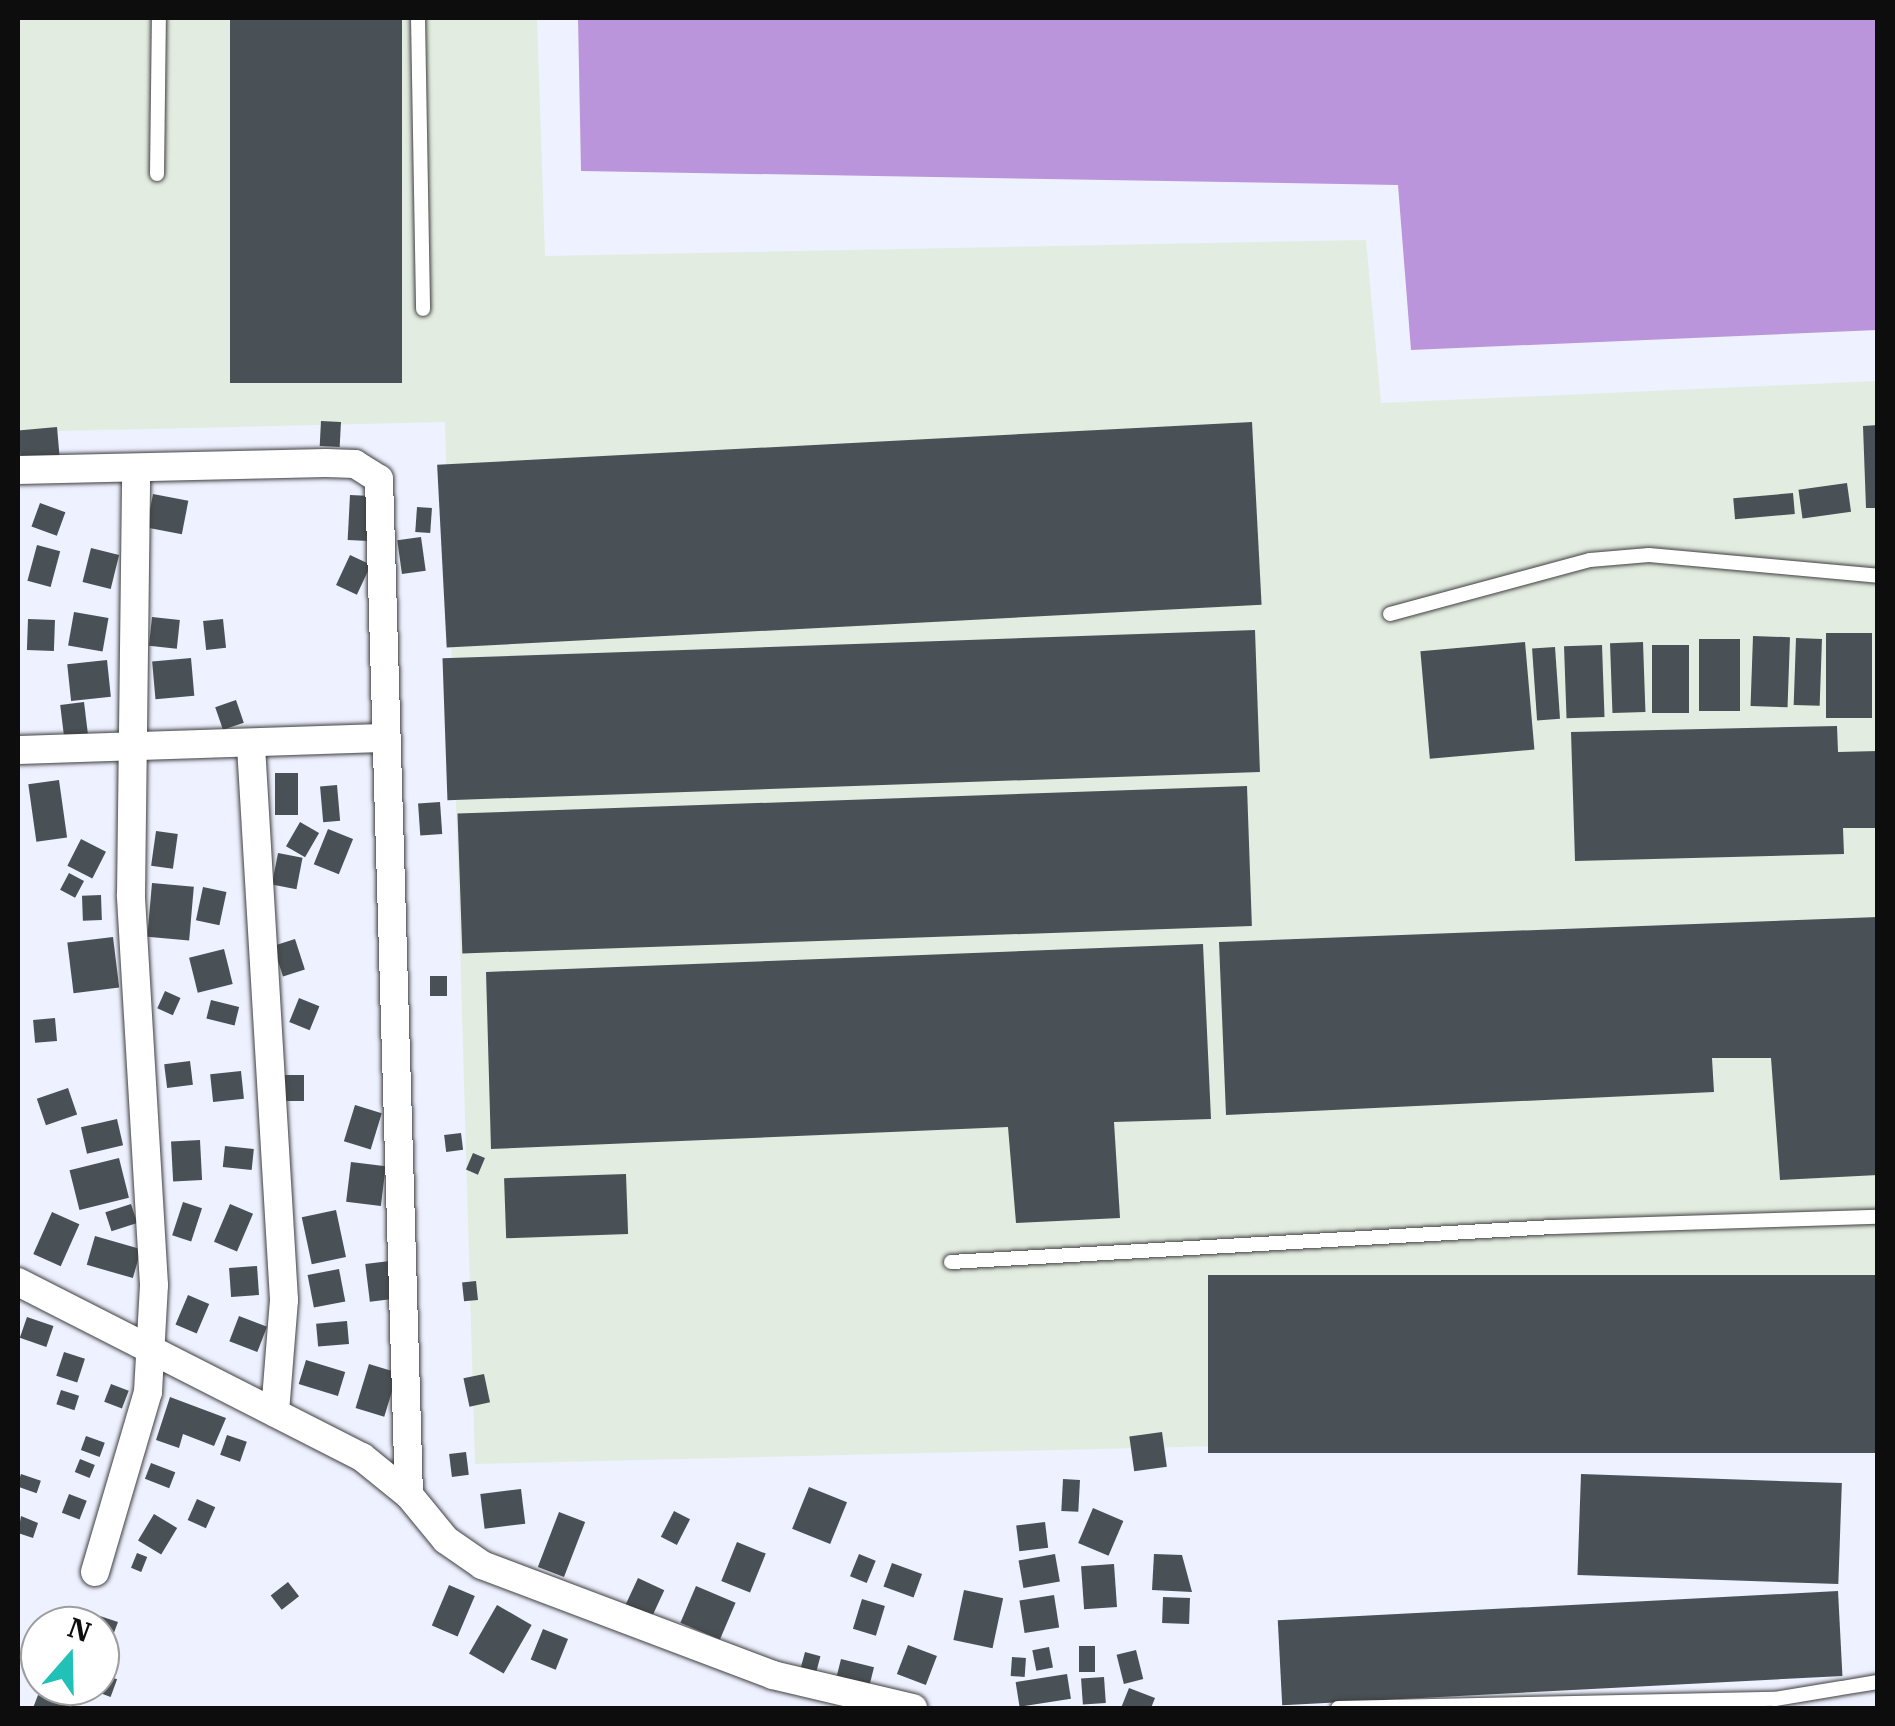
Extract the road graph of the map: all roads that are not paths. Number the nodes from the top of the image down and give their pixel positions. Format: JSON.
{"nodes":[{"id":1,"x":159,"y":18,"type":"edge"},
{"id":2,"x":418,"y":18,"type":"edge"},
{"id":3,"x":158,"y":174,"type":"dead end"},
{"id":4,"x":424,"y":308,"type":"dead end"},
{"id":5,"x":136,"y":468,"type":"junction"},
{"id":6,"x":18,"y":470,"type":"edge"},
{"id":7,"x":1878,"y":576,"type":"edge"},
{"id":8,"x":1390,"y":614,"type":"dead end"},
{"id":9,"x":383,"y":738,"type":"junction"},
{"id":10,"x":251,"y":746,"type":"junction"},
{"id":11,"x":130,"y":748,"type":"junction"},
{"id":12,"x":18,"y":750,"type":"edge"},
{"id":13,"x":1878,"y":1217,"type":"edge"},
{"id":14,"x":951,"y":1262,"type":"dead end"},
{"id":15,"x":18,"y":1282,"type":"edge"},
{"id":16,"x":152,"y":1348,"type":"junction"},
{"id":17,"x":276,"y":1413,"type":"junction"},
{"id":18,"x":409,"y":1494,"type":"junction"},
{"id":19,"x":95,"y":1572,"type":"dead end"},
{"id":20,"x":1878,"y":1682,"type":"edge"},
{"id":21,"x":913,"y":1708,"type":"edge"},
{"id":22,"x":1338,"y":1708,"type":"edge"}],
"edges":[{"from":1,"to":3,"type":"lane"},
{"from":2,"to":4,"type":"lane"},
{"from":5,"to":6,"type":"street"},
{"from":5,"to":9,"type":"street"},
{"from":5,"to":11,"type":"street"},
{"from":7,"to":8,"type":"lane"},
{"from":9,"to":10,"type":"street"},
{"from":9,"to":18,"type":"street"},
{"from":10,"to":11,"type":"street"},
{"from":10,"to":17,"type":"street"},
{"from":11,"to":12,"type":"street"},
{"from":11,"to":16,"type":"street"},
{"from":13,"to":14,"type":"lane"},
{"from":15,"to":16,"type":"street"},
{"from":16,"to":17,"type":"street"},
{"from":16,"to":19,"type":"street"},
{"from":17,"to":18,"type":"street"},
{"from":18,"to":21,"type":"street"},
{"from":20,"to":22,"type":"lane"}]}
